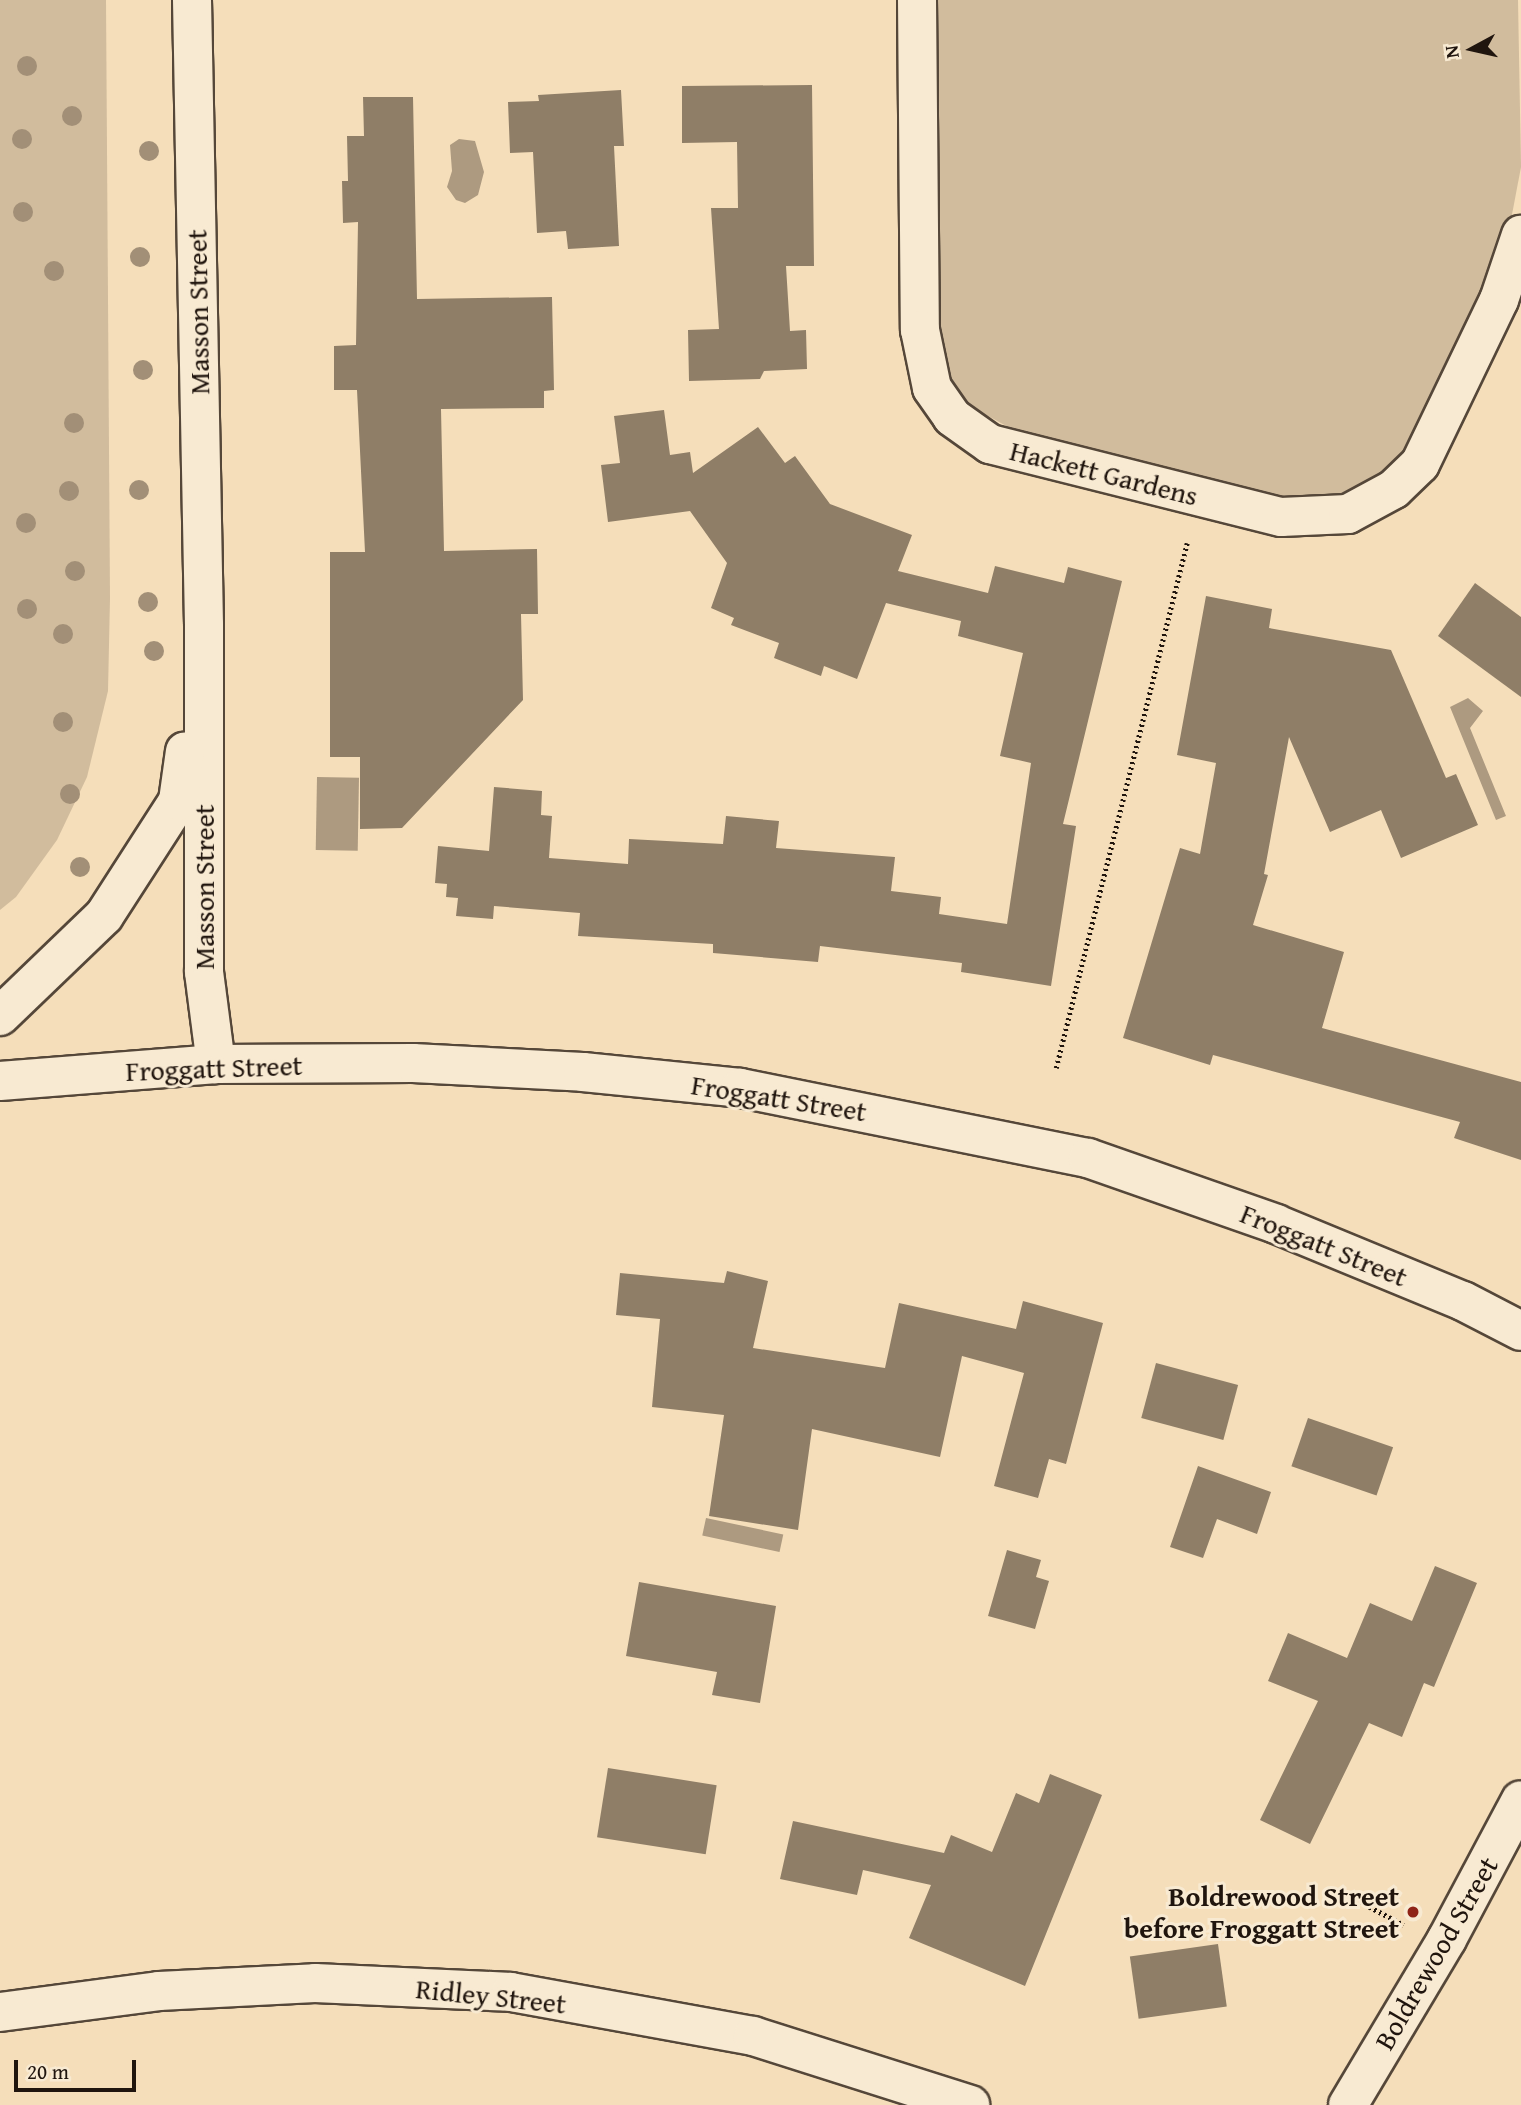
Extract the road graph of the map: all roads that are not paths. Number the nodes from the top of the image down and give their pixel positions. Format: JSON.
{"nodes":[{"id":1,"x":192,"y":0,"type":"edge"},
{"id":2,"x":917,"y":0,"type":"edge"},
{"id":3,"x":1521,"y":235,"type":"edge"},
{"id":4,"x":204,"y":625,"type":"junction"},
{"id":5,"x":0,"y":1016,"type":"edge"},
{"id":6,"x":216,"y":1064,"type":"junction"},
{"id":7,"x":0,"y":1081,"type":"edge"},
{"id":8,"x":1521,"y":1331,"type":"edge"},
{"id":9,"x":1521,"y":1800,"type":"edge"},
{"id":10,"x":0,"y":2012,"type":"edge"},
{"id":11,"x":970,"y":2105,"type":"edge"},
{"id":12,"x":1348,"y":2105,"type":"edge"}],
"edges":[{"from":1,"to":4,"type":"street","name":"Masson Street"},
{"from":2,"to":3,"type":"street","name":"Hackett Gardens"},
{"from":4,"to":5,"type":"street","name":"Masson Street"},
{"from":4,"to":6,"type":"street","name":"Masson Street"},
{"from":6,"to":7,"type":"street","name":"Froggatt Street"},
{"from":6,"to":8,"type":"street","name":"Froggatt Street"},
{"from":9,"to":12,"type":"street","name":"Boldrewood Street"},
{"from":10,"to":11,"type":"street","name":"Ridley Street"}]}
